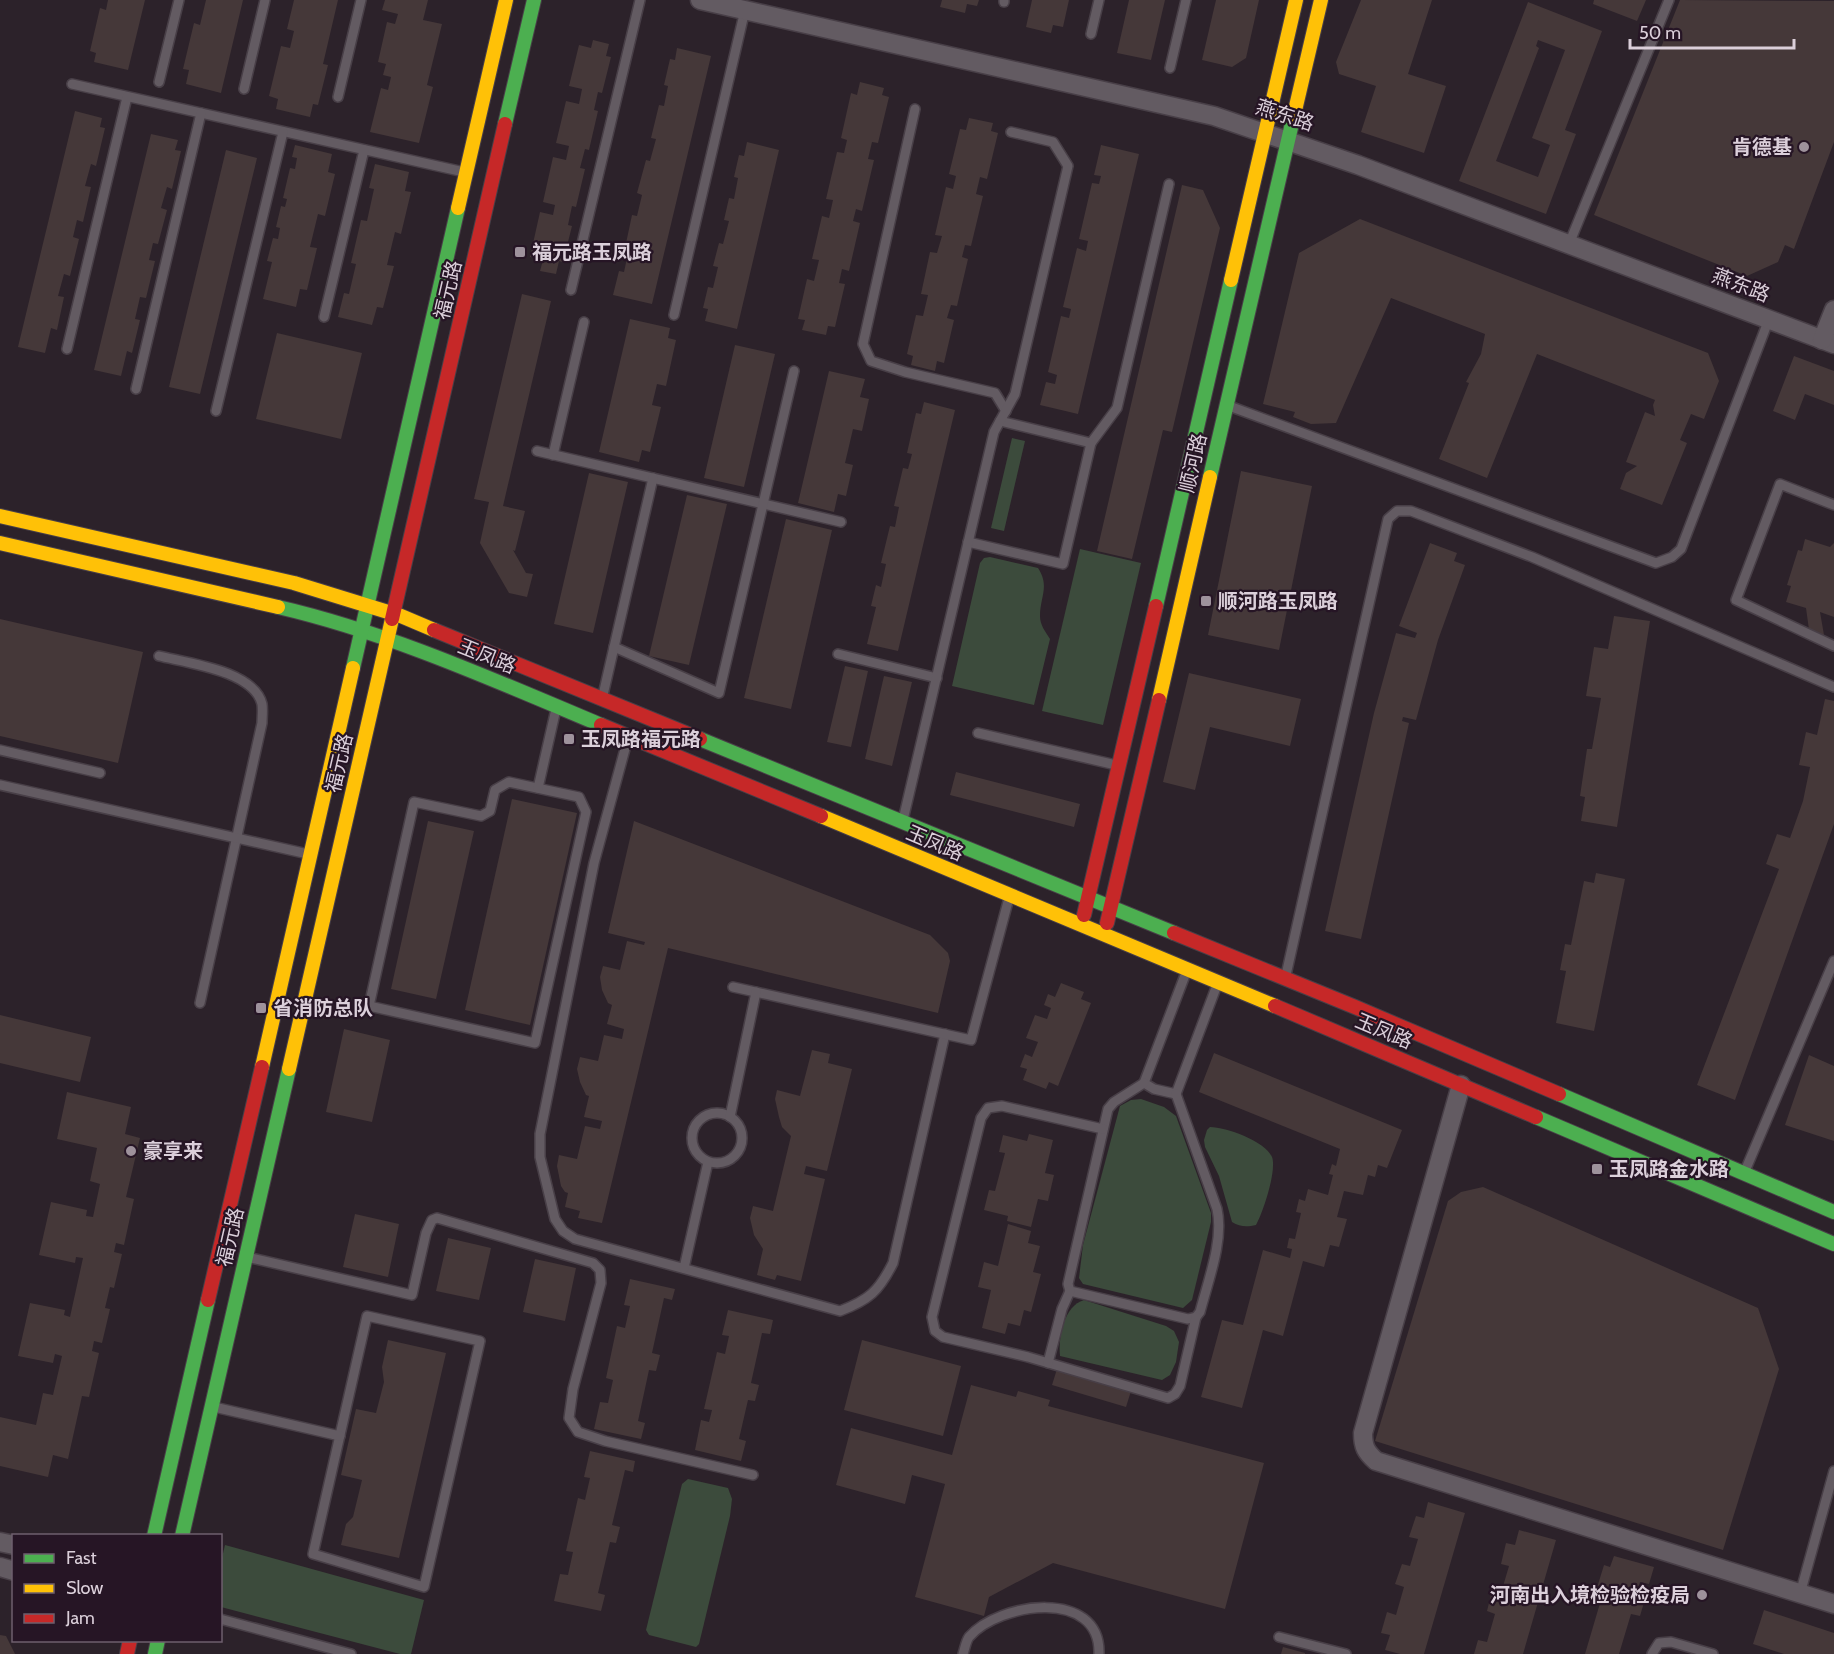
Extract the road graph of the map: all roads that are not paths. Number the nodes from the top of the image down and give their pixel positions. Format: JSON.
{"nodes":[{"id":1,"x":179,"y":0,"type":"edge"},
{"id":2,"x":265,"y":0,"type":"edge"},
{"id":3,"x":361,"y":0,"type":"edge"},
{"id":4,"x":506,"y":0,"type":"edge"},
{"id":5,"x":534,"y":0,"type":"edge"},
{"id":6,"x":640,"y":0,"type":"edge"},
{"id":7,"x":700,"y":0,"type":"edge"},
{"id":8,"x":1099,"y":0,"type":"edge"},
{"id":9,"x":1186,"y":0,"type":"edge"},
{"id":10,"x":1296,"y":0,"type":"edge"},
{"id":11,"x":1321,"y":0,"type":"edge"},
{"id":12,"x":1669,"y":0,"type":"edge"},
{"id":13,"x":739,"y":6,"type":"edge"},
{"id":14,"x":1091,"y":34,"type":"dead end"},
{"id":15,"x":1170,"y":68,"type":"dead end"},
{"id":16,"x":159,"y":82,"type":"dead end"},
{"id":17,"x":72,"y":84,"type":"dead end"},
{"id":18,"x":244,"y":89,"type":"dead end"},
{"id":19,"x":127,"y":97,"type":"junction"},
{"id":20,"x":338,"y":97,"type":"dead end"},
{"id":21,"x":915,"y":109,"type":"dead end"},
{"id":22,"x":201,"y":113,"type":"junction"},
{"id":23,"x":283,"y":132,"type":"junction"},
{"id":24,"x":1011,"y":132,"type":"dead end"},
{"id":25,"x":1264,"y":132,"type":"junction"},
{"id":26,"x":1287,"y":140,"type":"junction"},
{"id":27,"x":364,"y":150,"type":"junction"},
{"id":28,"x":466,"y":173,"type":"junction"},
{"id":29,"x":1169,"y":184,"type":"dead end"},
{"id":30,"x":1569,"y":244,"type":"junction"},
{"id":31,"x":571,"y":290,"type":"dead end"},
{"id":32,"x":1834,"y":310,"type":"edge"},
{"id":33,"x":674,"y":315,"type":"dead end"},
{"id":34,"x":324,"y":317,"type":"dead end"},
{"id":35,"x":1769,"y":320,"type":"junction"},
{"id":36,"x":584,"y":322,"type":"dead end"},
{"id":37,"x":1828,"y":342,"type":"edge"},
{"id":38,"x":67,"y":349,"type":"dead end"},
{"id":39,"x":794,"y":371,"type":"dead end"},
{"id":40,"x":136,"y":389,"type":"dead end"},
{"id":41,"x":1226,"y":405,"type":"junction"},
{"id":42,"x":216,"y":411,"type":"dead end"},
{"id":43,"x":1006,"y":411,"type":"junction"},
{"id":44,"x":1000,"y":421,"type":"junction"},
{"id":45,"x":1091,"y":442,"type":"junction"},
{"id":46,"x":537,"y":451,"type":"dead end"},
{"id":47,"x":553,"y":455,"type":"junction"},
{"id":48,"x":653,"y":478,"type":"junction"},
{"id":49,"x":763,"y":504,"type":"junction"},
{"id":50,"x":1834,"y":505,"type":"edge"},
{"id":51,"x":0,"y":516,"type":"edge"},
{"id":52,"x":841,"y":522,"type":"dead end"},
{"id":53,"x":968,"y":542,"type":"junction"},
{"id":54,"x":0,"y":543,"type":"edge"},
{"id":55,"x":367,"y":605,"type":"junction"},
{"id":56,"x":393,"y":613,"type":"junction"},
{"id":57,"x":361,"y":631,"type":"junction"},
{"id":58,"x":387,"y":640,"type":"junction"},
{"id":59,"x":1834,"y":646,"type":"edge"},
{"id":60,"x":614,"y":647,"type":"junction"},
{"id":61,"x":838,"y":654,"type":"dead end"},
{"id":62,"x":159,"y":656,"type":"dead end"},
{"id":63,"x":936,"y":678,"type":"junction"},
{"id":64,"x":1834,"y":687,"type":"edge"},
{"id":65,"x":602,"y":697,"type":"junction"},
{"id":66,"x":556,"y":705,"type":"junction"},
{"id":67,"x":978,"y":733,"type":"dead end"},
{"id":68,"x":628,"y":736,"type":"junction"},
{"id":69,"x":0,"y":750,"type":"edge"},
{"id":70,"x":1119,"y":766,"type":"junction"},
{"id":71,"x":100,"y":773,"type":"dead end"},
{"id":72,"x":0,"y":785,"type":"edge"},
{"id":73,"x":538,"y":788,"type":"junction"},
{"id":74,"x":903,"y":821,"type":"junction"},
{"id":75,"x":236,"y":838,"type":"junction"},
{"id":76,"x":310,"y":854,"type":"junction"},
{"id":77,"x":1009,"y":895,"type":"junction"},
{"id":78,"x":1088,"y":897,"type":"junction"},
{"id":79,"x":1110,"y":907,"type":"junction"},
{"id":80,"x":1082,"y":926,"type":"junction"},
{"id":81,"x":1104,"y":935,"type":"junction"},
{"id":82,"x":1834,"y":961,"type":"edge"},
{"id":83,"x":1187,"y":970,"type":"junction"},
{"id":84,"x":1285,"y":979,"type":"junction"},
{"id":85,"x":1218,"y":983,"type":"junction"},
{"id":86,"x":733,"y":987,"type":"dead end"},
{"id":87,"x":756,"y":992,"type":"junction"},
{"id":88,"x":200,"y":1003,"type":"dead end"},
{"id":89,"x":945,"y":1034,"type":"junction"},
{"id":90,"x":1144,"y":1083,"type":"junction"},
{"id":91,"x":1461,"y":1085,"type":"junction"},
{"id":92,"x":1176,"y":1094,"type":"junction"},
{"id":93,"x":730,"y":1117,"type":"junction"},
{"id":94,"x":1103,"y":1129,"type":"junction"},
{"id":95,"x":708,"y":1162,"type":"junction"},
{"id":96,"x":1744,"y":1173,"type":"junction"},
{"id":97,"x":1834,"y":1212,"type":"edge"},
{"id":98,"x":1834,"y":1244,"type":"edge"},
{"id":99,"x":246,"y":1257,"type":"junction"},
{"id":100,"x":684,"y":1268,"type":"junction"},
{"id":101,"x":1070,"y":1291,"type":"junction"},
{"id":102,"x":1196,"y":1317,"type":"junction"},
{"id":103,"x":1048,"y":1363,"type":"junction"},
{"id":104,"x":211,"y":1407,"type":"junction"},
{"id":105,"x":340,"y":1436,"type":"junction"},
{"id":106,"x":1834,"y":1471,"type":"edge"},
{"id":107,"x":753,"y":1475,"type":"dead end"},
{"id":108,"x":154,"y":1534,"type":"edge"},
{"id":109,"x":182,"y":1534,"type":"edge"},
{"id":110,"x":1800,"y":1594,"type":"junction"},
{"id":111,"x":1834,"y":1604,"type":"edge"},
{"id":112,"x":222,"y":1620,"type":"edge"},
{"id":113,"x":1279,"y":1637,"type":"dead end"},
{"id":114,"x":323,"y":1651,"type":"edge"},
{"id":115,"x":351,"y":1654,"type":"edge"},
{"id":116,"x":963,"y":1654,"type":"edge"},
{"id":117,"x":1100,"y":1654,"type":"edge"},
{"id":118,"x":1346,"y":1654,"type":"edge"},
{"id":119,"x":1652,"y":1654,"type":"edge"},
{"id":120,"x":1713,"y":1654,"type":"edge"}],
"edges":[{"from":1,"to":16,"type":"lane"},
{"from":2,"to":18,"type":"lane"},
{"from":3,"to":20,"type":"lane"},
{"from":4,"to":28,"type":"street","name":"福元路"},
{"from":5,"to":56,"type":"street","name":"福元路"},
{"from":6,"to":31,"type":"lane"},
{"from":7,"to":13,"type":"street","name":"燕东路"},
{"from":8,"to":14,"type":"lane"},
{"from":9,"to":15,"type":"lane"},
{"from":10,"to":25,"type":"street","name":"顺河路"},
{"from":11,"to":26,"type":"street","name":"顺河路"},
{"from":12,"to":30,"type":"lane"},
{"from":13,"to":25,"type":"street","name":"燕东路"},
{"from":13,"to":33,"type":"lane"},
{"from":17,"to":19,"type":"lane"},
{"from":19,"to":22,"type":"lane"},
{"from":19,"to":38,"type":"lane"},
{"from":21,"to":43,"type":"lane"},
{"from":22,"to":23,"type":"lane"},
{"from":22,"to":40,"type":"lane"},
{"from":23,"to":27,"type":"lane"},
{"from":23,"to":42,"type":"lane"},
{"from":24,"to":43,"type":"lane"},
{"from":25,"to":26,"type":"street","name":"燕东路"},
{"from":25,"to":70,"type":"street","name":"顺河路"},
{"from":26,"to":30,"type":"street","name":"燕东路"},
{"from":26,"to":41,"type":"street","name":"顺河路"},
{"from":27,"to":28,"type":"lane"},
{"from":27,"to":34,"type":"lane"},
{"from":28,"to":55,"type":"street","name":"福元路"},
{"from":29,"to":45,"type":"lane"},
{"from":30,"to":35,"type":"street","name":"燕东路"},
{"from":32,"to":37,"type":"street"},
{"from":35,"to":37,"type":"street","name":"燕东路"},
{"from":35,"to":41,"type":"lane"},
{"from":36,"to":47,"type":"lane"},
{"from":39,"to":49,"type":"lane"},
{"from":41,"to":79,"type":"street","name":"顺河路"},
{"from":43,"to":44,"type":"lane"},
{"from":44,"to":45,"type":"lane"},
{"from":44,"to":53,"type":"lane"},
{"from":45,"to":53,"type":"lane"},
{"from":46,"to":47,"type":"lane"},
{"from":47,"to":48,"type":"lane"},
{"from":48,"to":49,"type":"lane"},
{"from":48,"to":60,"type":"lane"},
{"from":49,"to":52,"type":"lane"},
{"from":49,"to":60,"type":"lane"},
{"from":50,"to":59,"type":"lane"},
{"from":51,"to":55,"type":"street","name":"玉凤路"},
{"from":53,"to":63,"type":"lane"},
{"from":54,"to":57,"type":"street","name":"玉凤路"},
{"from":55,"to":56,"type":"street","name":"玉凤路"},
{"from":55,"to":57,"type":"street","name":"福元路"},
{"from":56,"to":58,"type":"street","name":"福元路"},
{"from":56,"to":65,"type":"street","name":"玉凤路"},
{"from":57,"to":58,"type":"street","name":"玉凤路"},
{"from":57,"to":76,"type":"street","name":"福元路"},
{"from":58,"to":66,"type":"street","name":"玉凤路"},
{"from":58,"to":99,"type":"street","name":"福元路"},
{"from":60,"to":65,"type":"lane"},
{"from":61,"to":63,"type":"lane"},
{"from":62,"to":75,"type":"lane"},
{"from":63,"to":74,"type":"lane"},
{"from":64,"to":84,"type":"lane"},
{"from":65,"to":74,"type":"street","name":"玉凤路"},
{"from":66,"to":68,"type":"street","name":"玉凤路"},
{"from":66,"to":73,"type":"lane"},
{"from":67,"to":70,"type":"lane"},
{"from":68,"to":77,"type":"street","name":"玉凤路"},
{"from":68,"to":100,"type":"lane"},
{"from":69,"to":71,"type":"lane"},
{"from":70,"to":78,"type":"street","name":"顺河路"},
{"from":72,"to":75,"type":"lane"},
{"from":73,"to":73,"type":"lane"},
{"from":74,"to":78,"type":"street","name":"玉凤路"},
{"from":75,"to":76,"type":"lane"},
{"from":75,"to":88,"type":"lane"},
{"from":76,"to":108,"type":"street","name":"福元路"},
{"from":77,"to":80,"type":"street","name":"玉凤路"},
{"from":77,"to":89,"type":"lane"},
{"from":78,"to":79,"type":"street","name":"玉凤路"},
{"from":78,"to":80,"type":"street","name":"顺河路"},
{"from":79,"to":81,"type":"street","name":"顺河路"},
{"from":79,"to":84,"type":"street","name":"玉凤路"},
{"from":80,"to":81,"type":"street","name":"玉凤路"},
{"from":81,"to":83,"type":"street","name":"玉凤路"},
{"from":82,"to":96,"type":"lane"},
{"from":83,"to":85,"type":"street","name":"玉凤路"},
{"from":83,"to":90,"type":"lane"},
{"from":84,"to":96,"type":"street","name":"玉凤路"},
{"from":85,"to":91,"type":"street","name":"玉凤路"},
{"from":85,"to":92,"type":"lane"},
{"from":86,"to":87,"type":"lane"},
{"from":87,"to":89,"type":"lane"},
{"from":87,"to":93,"type":"lane"},
{"from":89,"to":100,"type":"lane"},
{"from":90,"to":92,"type":"lane"},
{"from":90,"to":94,"type":"lane"},
{"from":91,"to":98,"type":"street","name":"玉凤路"},
{"from":91,"to":110,"type":"street"},
{"from":92,"to":102,"type":"lane"},
{"from":93,"to":95,"type":"lane"},
{"from":93,"to":95,"type":"lane"},
{"from":94,"to":101,"type":"lane"},
{"from":94,"to":103,"type":"lane"},
{"from":95,"to":100,"type":"lane"},
{"from":96,"to":97,"type":"street","name":"玉凤路"},
{"from":99,"to":104,"type":"street","name":"福元路"},
{"from":99,"to":107,"type":"lane"},
{"from":101,"to":102,"type":"lane"},
{"from":101,"to":103,"type":"lane"},
{"from":102,"to":103,"type":"lane"},
{"from":104,"to":105,"type":"lane"},
{"from":104,"to":109,"type":"street","name":"福元路"},
{"from":105,"to":105,"type":"lane"},
{"from":106,"to":110,"type":"lane"},
{"from":110,"to":111,"type":"street"},
{"from":112,"to":114,"type":"lane"},
{"from":113,"to":118,"type":"lane"},
{"from":114,"to":115,"type":"lane"},
{"from":116,"to":117,"type":"lane"},
{"from":119,"to":120,"type":"lane"}]}
